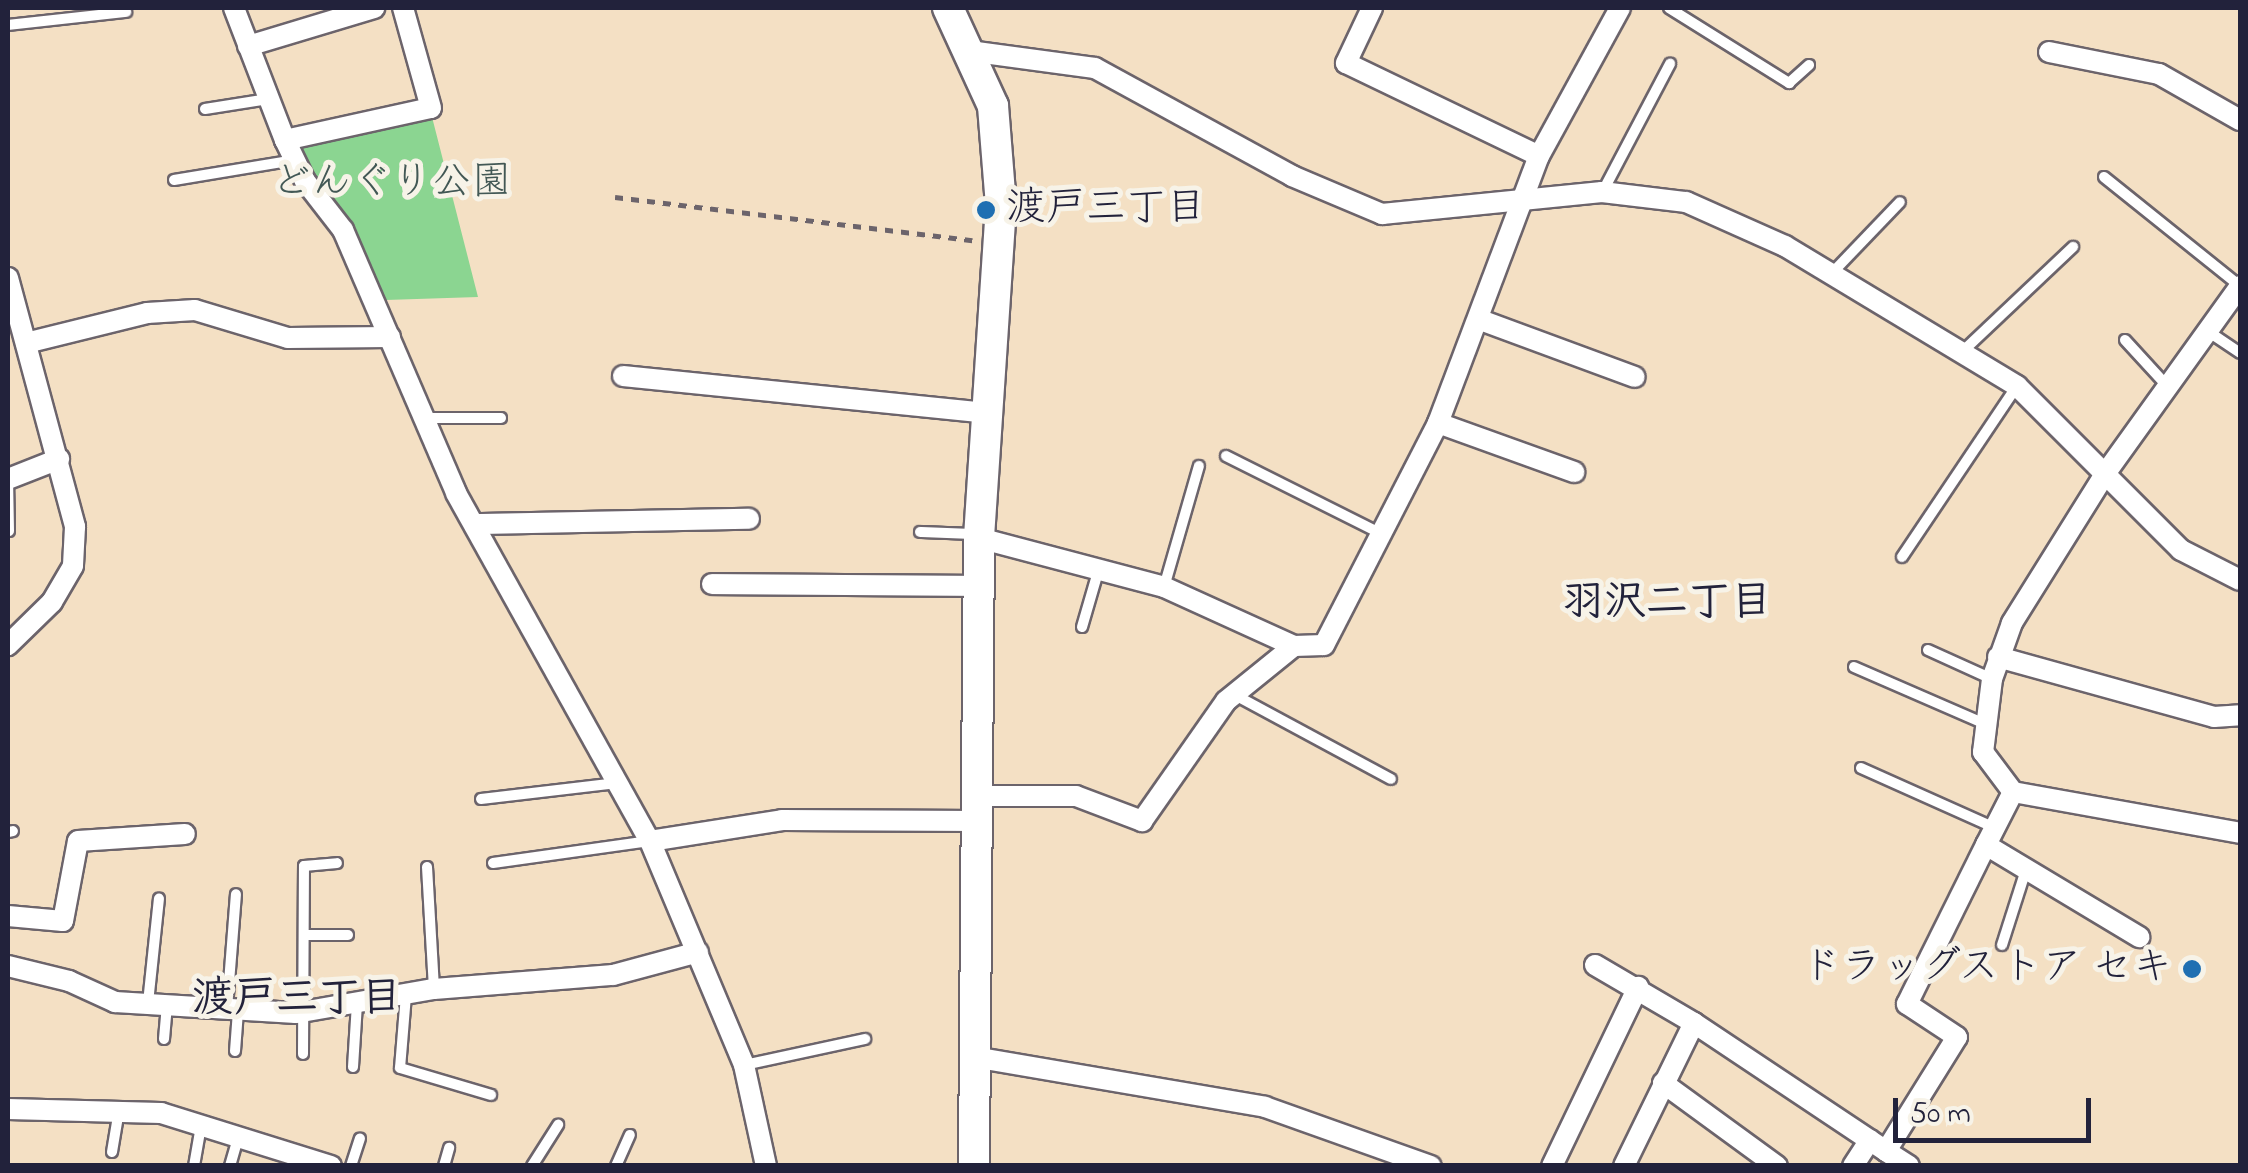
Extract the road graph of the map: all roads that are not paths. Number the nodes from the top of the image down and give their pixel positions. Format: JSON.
{"nodes":[{"id":1,"x":234,"y":8,"type":"edge"},
{"id":2,"x":374,"y":8,"type":"edge"},
{"id":3,"x":402,"y":8,"type":"edge"},
{"id":4,"x":948,"y":8,"type":"edge"},
{"id":5,"x":1372,"y":8,"type":"edge"},
{"id":6,"x":1620,"y":8,"type":"edge"},
{"id":7,"x":1669,"y":8,"type":"edge"},
{"id":8,"x":126,"y":12,"type":"dead end"},
{"id":9,"x":8,"y":25,"type":"edge"},
{"id":10,"x":248,"y":46,"type":"junction"},
{"id":11,"x":969,"y":51,"type":"junction"},
{"id":12,"x":2049,"y":52,"type":"dead end"},
{"id":13,"x":1670,"y":64,"type":"dead end"},
{"id":14,"x":1808,"y":65,"type":"dead end"},
{"id":15,"x":269,"y":98,"type":"junction"},
{"id":16,"x":205,"y":109,"type":"dead end"},
{"id":17,"x":2240,"y":120,"type":"edge"},
{"id":18,"x":285,"y":140,"type":"junction"},
{"id":19,"x":1538,"y":156,"type":"junction"},
{"id":20,"x":295,"y":160,"type":"junction"},
{"id":21,"x":2104,"y":178,"type":"dead end"},
{"id":22,"x":174,"y":180,"type":"dead end"},
{"id":23,"x":1602,"y":192,"type":"junction"},
{"id":24,"x":1524,"y":198,"type":"junction"},
{"id":25,"x":1900,"y":202,"type":"dead end"},
{"id":26,"x":2073,"y":247,"type":"dead end"},
{"id":27,"x":1831,"y":274,"type":"junction"},
{"id":28,"x":8,"y":278,"type":"edge"},
{"id":29,"x":2240,"y":286,"type":"edge"},
{"id":30,"x":1478,"y":319,"type":"junction"},
{"id":31,"x":2209,"y":332,"type":"junction"},
{"id":32,"x":390,"y":337,"type":"junction"},
{"id":33,"x":2125,"y":340,"type":"dead end"},
{"id":34,"x":28,"y":350,"type":"junction"},
{"id":35,"x":1962,"y":352,"type":"junction"},
{"id":36,"x":2240,"y":353,"type":"edge"},
{"id":37,"x":8,"y":364,"type":"edge"},
{"id":38,"x":623,"y":376,"type":"dead end"},
{"id":39,"x":1634,"y":377,"type":"dead end"},
{"id":40,"x":2017,"y":386,"type":"junction"},
{"id":41,"x":2170,"y":389,"type":"junction"},
{"id":42,"x":986,"y":413,"type":"junction"},
{"id":43,"x":423,"y":418,"type":"junction"},
{"id":44,"x":501,"y":418,"type":"dead end"},
{"id":45,"x":1438,"y":423,"type":"junction"},
{"id":46,"x":1226,"y":456,"type":"dead end"},
{"id":47,"x":59,"y":459,"type":"junction"},
{"id":48,"x":1199,"y":466,"type":"dead end"},
{"id":49,"x":1574,"y":472,"type":"dead end"},
{"id":50,"x":2105,"y":474,"type":"junction"},
{"id":51,"x":8,"y":479,"type":"edge"},
{"id":52,"x":749,"y":519,"type":"dead end"},
{"id":53,"x":478,"y":524,"type":"junction"},
{"id":54,"x":8,"y":531,"type":"edge"},
{"id":55,"x":920,"y":532,"type":"dead end"},
{"id":56,"x":1384,"y":535,"type":"junction"},
{"id":57,"x":979,"y":536,"type":"junction"},
{"id":58,"x":1902,"y":557,"type":"dead end"},
{"id":59,"x":1098,"y":572,"type":"junction"},
{"id":60,"x":2239,"y":578,"type":"edge"},
{"id":61,"x":712,"y":584,"type":"dead end"},
{"id":62,"x":978,"y":586,"type":"junction"},
{"id":63,"x":1164,"y":587,"type":"junction"},
{"id":64,"x":1082,"y":627,"type":"dead end"},
{"id":65,"x":8,"y":644,"type":"edge"},
{"id":66,"x":1294,"y":646,"type":"junction"},
{"id":67,"x":1928,"y":650,"type":"dead end"},
{"id":68,"x":1998,"y":657,"type":"junction"},
{"id":69,"x":1854,"y":667,"type":"dead end"},
{"id":70,"x":1992,"y":679,"type":"junction"},
{"id":71,"x":1234,"y":694,"type":"junction"},
{"id":72,"x":2240,"y":716,"type":"edge"},
{"id":73,"x":1986,"y":724,"type":"junction"},
{"id":74,"x":1860,"y":768,"type":"dead end"},
{"id":75,"x":1391,"y":778,"type":"dead end"},
{"id":76,"x":617,"y":783,"type":"junction"},
{"id":77,"x":2013,"y":792,"type":"junction"},
{"id":78,"x":481,"y":799,"type":"dead end"},
{"id":79,"x":976,"y":809,"type":"junction"},
{"id":80,"x":2240,"y":833,"type":"edge"},
{"id":81,"x":185,"y":834,"type":"dead end"},
{"id":82,"x":1991,"y":836,"type":"junction"},
{"id":83,"x":650,"y":840,"type":"junction"},
{"id":84,"x":493,"y":862,"type":"dead end"},
{"id":85,"x":337,"y":863,"type":"dead end"},
{"id":86,"x":426,"y":867,"type":"dead end"},
{"id":87,"x":2026,"y":870,"type":"junction"},
{"id":88,"x":236,"y":894,"type":"dead end"},
{"id":89,"x":159,"y":899,"type":"dead end"},
{"id":90,"x":8,"y":916,"type":"edge"},
{"id":91,"x":348,"y":935,"type":"dead end"},
{"id":92,"x":304,"y":936,"type":"junction"},
{"id":93,"x":2140,"y":937,"type":"dead end"},
{"id":94,"x":2002,"y":945,"type":"dead end"},
{"id":95,"x":698,"y":952,"type":"junction"},
{"id":96,"x":1595,"y":965,"type":"dead end"},
{"id":97,"x":8,"y":966,"type":"edge"},
{"id":98,"x":1638,"y":987,"type":"junction"},
{"id":99,"x":434,"y":988,"type":"junction"},
{"id":100,"x":406,"y":995,"type":"junction"},
{"id":101,"x":357,"y":1003,"type":"junction"},
{"id":102,"x":158,"y":1005,"type":"junction"},
{"id":103,"x":232,"y":1010,"type":"junction"},
{"id":104,"x":304,"y":1012,"type":"junction"},
{"id":105,"x":1694,"y":1023,"type":"junction"},
{"id":106,"x":164,"y":1039,"type":"dead end"},
{"id":107,"x":865,"y":1039,"type":"dead end"},
{"id":108,"x":235,"y":1051,"type":"dead end"},
{"id":109,"x":303,"y":1054,"type":"dead end"},
{"id":110,"x":974,"y":1057,"type":"junction"},
{"id":111,"x":744,"y":1065,"type":"junction"},
{"id":112,"x":353,"y":1067,"type":"dead end"},
{"id":113,"x":1664,"y":1083,"type":"junction"},
{"id":114,"x":490,"y":1096,"type":"dead end"},
{"id":115,"x":119,"y":1108,"type":"junction"},
{"id":116,"x":8,"y":1109,"type":"edge"},
{"id":117,"x":558,"y":1125,"type":"dead end"},
{"id":118,"x":201,"y":1126,"type":"junction"},
{"id":119,"x":630,"y":1134,"type":"dead end"},
{"id":120,"x":238,"y":1137,"type":"junction"},
{"id":121,"x":360,"y":1138,"type":"dead end"},
{"id":122,"x":1878,"y":1146,"type":"junction"},
{"id":123,"x":450,"y":1148,"type":"dead end"},
{"id":124,"x":112,"y":1152,"type":"dead end"},
{"id":125,"x":304,"y":1161,"type":"edge"},
{"id":126,"x":194,"y":1166,"type":"edge"},
{"id":127,"x":230,"y":1166,"type":"edge"},
{"id":128,"x":331,"y":1166,"type":"edge"},
{"id":129,"x":351,"y":1166,"type":"edge"},
{"id":130,"x":444,"y":1166,"type":"edge"},
{"id":131,"x":532,"y":1166,"type":"edge"},
{"id":132,"x":616,"y":1166,"type":"edge"},
{"id":133,"x":766,"y":1166,"type":"edge"},
{"id":134,"x":974,"y":1166,"type":"edge"},
{"id":135,"x":1432,"y":1166,"type":"edge"},
{"id":136,"x":1552,"y":1166,"type":"edge"},
{"id":137,"x":1624,"y":1166,"type":"edge"},
{"id":138,"x":1776,"y":1166,"type":"edge"},
{"id":139,"x":1853,"y":1166,"type":"edge"},
{"id":140,"x":1910,"y":1166,"type":"edge"}],
"edges":[{"from":1,"to":10,"type":"street"},
{"from":2,"to":10,"type":"street"},
{"from":3,"to":18,"type":"street"},
{"from":4,"to":11,"type":"street"},
{"from":5,"to":19,"type":"street"},
{"from":6,"to":19,"type":"street"},
{"from":7,"to":14,"type":"lane"},
{"from":8,"to":9,"type":"lane"},
{"from":10,"to":15,"type":"street"},
{"from":11,"to":24,"type":"street"},
{"from":11,"to":42,"type":"street"},
{"from":12,"to":17,"type":"street"},
{"from":13,"to":23,"type":"lane"},
{"from":15,"to":16,"type":"lane"},
{"from":15,"to":18,"type":"street"},
{"from":18,"to":20,"type":"street"},
{"from":19,"to":24,"type":"street"},
{"from":20,"to":22,"type":"lane"},
{"from":20,"to":32,"type":"street"},
{"from":21,"to":29,"type":"lane"},
{"from":23,"to":24,"type":"street"},
{"from":23,"to":27,"type":"street"},
{"from":24,"to":30,"type":"street"},
{"from":25,"to":27,"type":"lane"},
{"from":26,"to":35,"type":"lane"},
{"from":27,"to":35,"type":"street"},
{"from":28,"to":34,"type":"street"},
{"from":29,"to":31,"type":"street"},
{"from":30,"to":39,"type":"street"},
{"from":30,"to":45,"type":"street"},
{"from":31,"to":36,"type":"lane"},
{"from":31,"to":41,"type":"street"},
{"from":32,"to":34,"type":"street"},
{"from":32,"to":43,"type":"street"},
{"from":33,"to":41,"type":"lane"},
{"from":34,"to":37,"type":"street"},
{"from":34,"to":47,"type":"street"},
{"from":35,"to":40,"type":"street"},
{"from":38,"to":42,"type":"street"},
{"from":40,"to":50,"type":"street"},
{"from":40,"to":58,"type":"lane"},
{"from":41,"to":50,"type":"street"},
{"from":42,"to":57,"type":"street"},
{"from":43,"to":44,"type":"lane"},
{"from":43,"to":53,"type":"street"},
{"from":45,"to":49,"type":"street"},
{"from":45,"to":56,"type":"street"},
{"from":46,"to":56,"type":"lane"},
{"from":47,"to":51,"type":"street"},
{"from":47,"to":65,"type":"street"},
{"from":48,"to":63,"type":"lane"},
{"from":50,"to":60,"type":"street"},
{"from":50,"to":68,"type":"street"},
{"from":51,"to":54,"type":"lane"},
{"from":52,"to":53,"type":"street"},
{"from":53,"to":76,"type":"street"},
{"from":55,"to":57,"type":"lane"},
{"from":56,"to":66,"type":"street"},
{"from":57,"to":59,"type":"street"},
{"from":57,"to":62,"type":"street"},
{"from":59,"to":63,"type":"street"},
{"from":59,"to":64,"type":"lane"},
{"from":61,"to":62,"type":"street"},
{"from":62,"to":79,"type":"street"},
{"from":63,"to":66,"type":"street"},
{"from":66,"to":71,"type":"street"},
{"from":67,"to":70,"type":"lane"},
{"from":68,"to":70,"type":"street"},
{"from":68,"to":72,"type":"street"},
{"from":69,"to":73,"type":"lane"},
{"from":70,"to":73,"type":"street"},
{"from":71,"to":75,"type":"lane"},
{"from":71,"to":79,"type":"street"},
{"from":73,"to":77,"type":"street"},
{"from":74,"to":82,"type":"lane"},
{"from":76,"to":78,"type":"lane"},
{"from":76,"to":83,"type":"street"},
{"from":77,"to":80,"type":"street"},
{"from":77,"to":82,"type":"street"},
{"from":79,"to":83,"type":"street"},
{"from":79,"to":110,"type":"street"},
{"from":81,"to":90,"type":"street"},
{"from":82,"to":87,"type":"street"},
{"from":82,"to":122,"type":"street"},
{"from":83,"to":84,"type":"lane"},
{"from":83,"to":95,"type":"street"},
{"from":85,"to":92,"type":"lane"},
{"from":86,"to":99,"type":"lane"},
{"from":87,"to":93,"type":"street"},
{"from":87,"to":94,"type":"lane"},
{"from":88,"to":103,"type":"lane"},
{"from":89,"to":102,"type":"lane"},
{"from":91,"to":92,"type":"lane"},
{"from":92,"to":104,"type":"lane"},
{"from":95,"to":99,"type":"street"},
{"from":95,"to":111,"type":"street"},
{"from":96,"to":98,"type":"street"},
{"from":97,"to":102,"type":"street"},
{"from":98,"to":105,"type":"street"},
{"from":98,"to":136,"type":"street"},
{"from":99,"to":100,"type":"street"},
{"from":100,"to":101,"type":"street"},
{"from":100,"to":114,"type":"lane"},
{"from":101,"to":104,"type":"street"},
{"from":101,"to":112,"type":"lane"},
{"from":102,"to":103,"type":"street"},
{"from":102,"to":106,"type":"lane"},
{"from":103,"to":104,"type":"street"},
{"from":103,"to":108,"type":"lane"},
{"from":104,"to":109,"type":"lane"},
{"from":105,"to":113,"type":"street"},
{"from":105,"to":122,"type":"street"},
{"from":107,"to":111,"type":"lane"},
{"from":110,"to":134,"type":"street"},
{"from":110,"to":135,"type":"street"},
{"from":111,"to":133,"type":"street"},
{"from":113,"to":137,"type":"street"},
{"from":113,"to":138,"type":"street"},
{"from":115,"to":116,"type":"street"},
{"from":115,"to":118,"type":"street"},
{"from":115,"to":124,"type":"lane"},
{"from":117,"to":131,"type":"lane"},
{"from":118,"to":120,"type":"street"},
{"from":118,"to":126,"type":"lane"},
{"from":119,"to":132,"type":"lane"},
{"from":120,"to":125,"type":"street"},
{"from":120,"to":127,"type":"lane"},
{"from":121,"to":129,"type":"lane"},
{"from":122,"to":139,"type":"street"},
{"from":122,"to":140,"type":"street"},
{"from":123,"to":130,"type":"lane"},
{"from":125,"to":128,"type":"street"}]}
